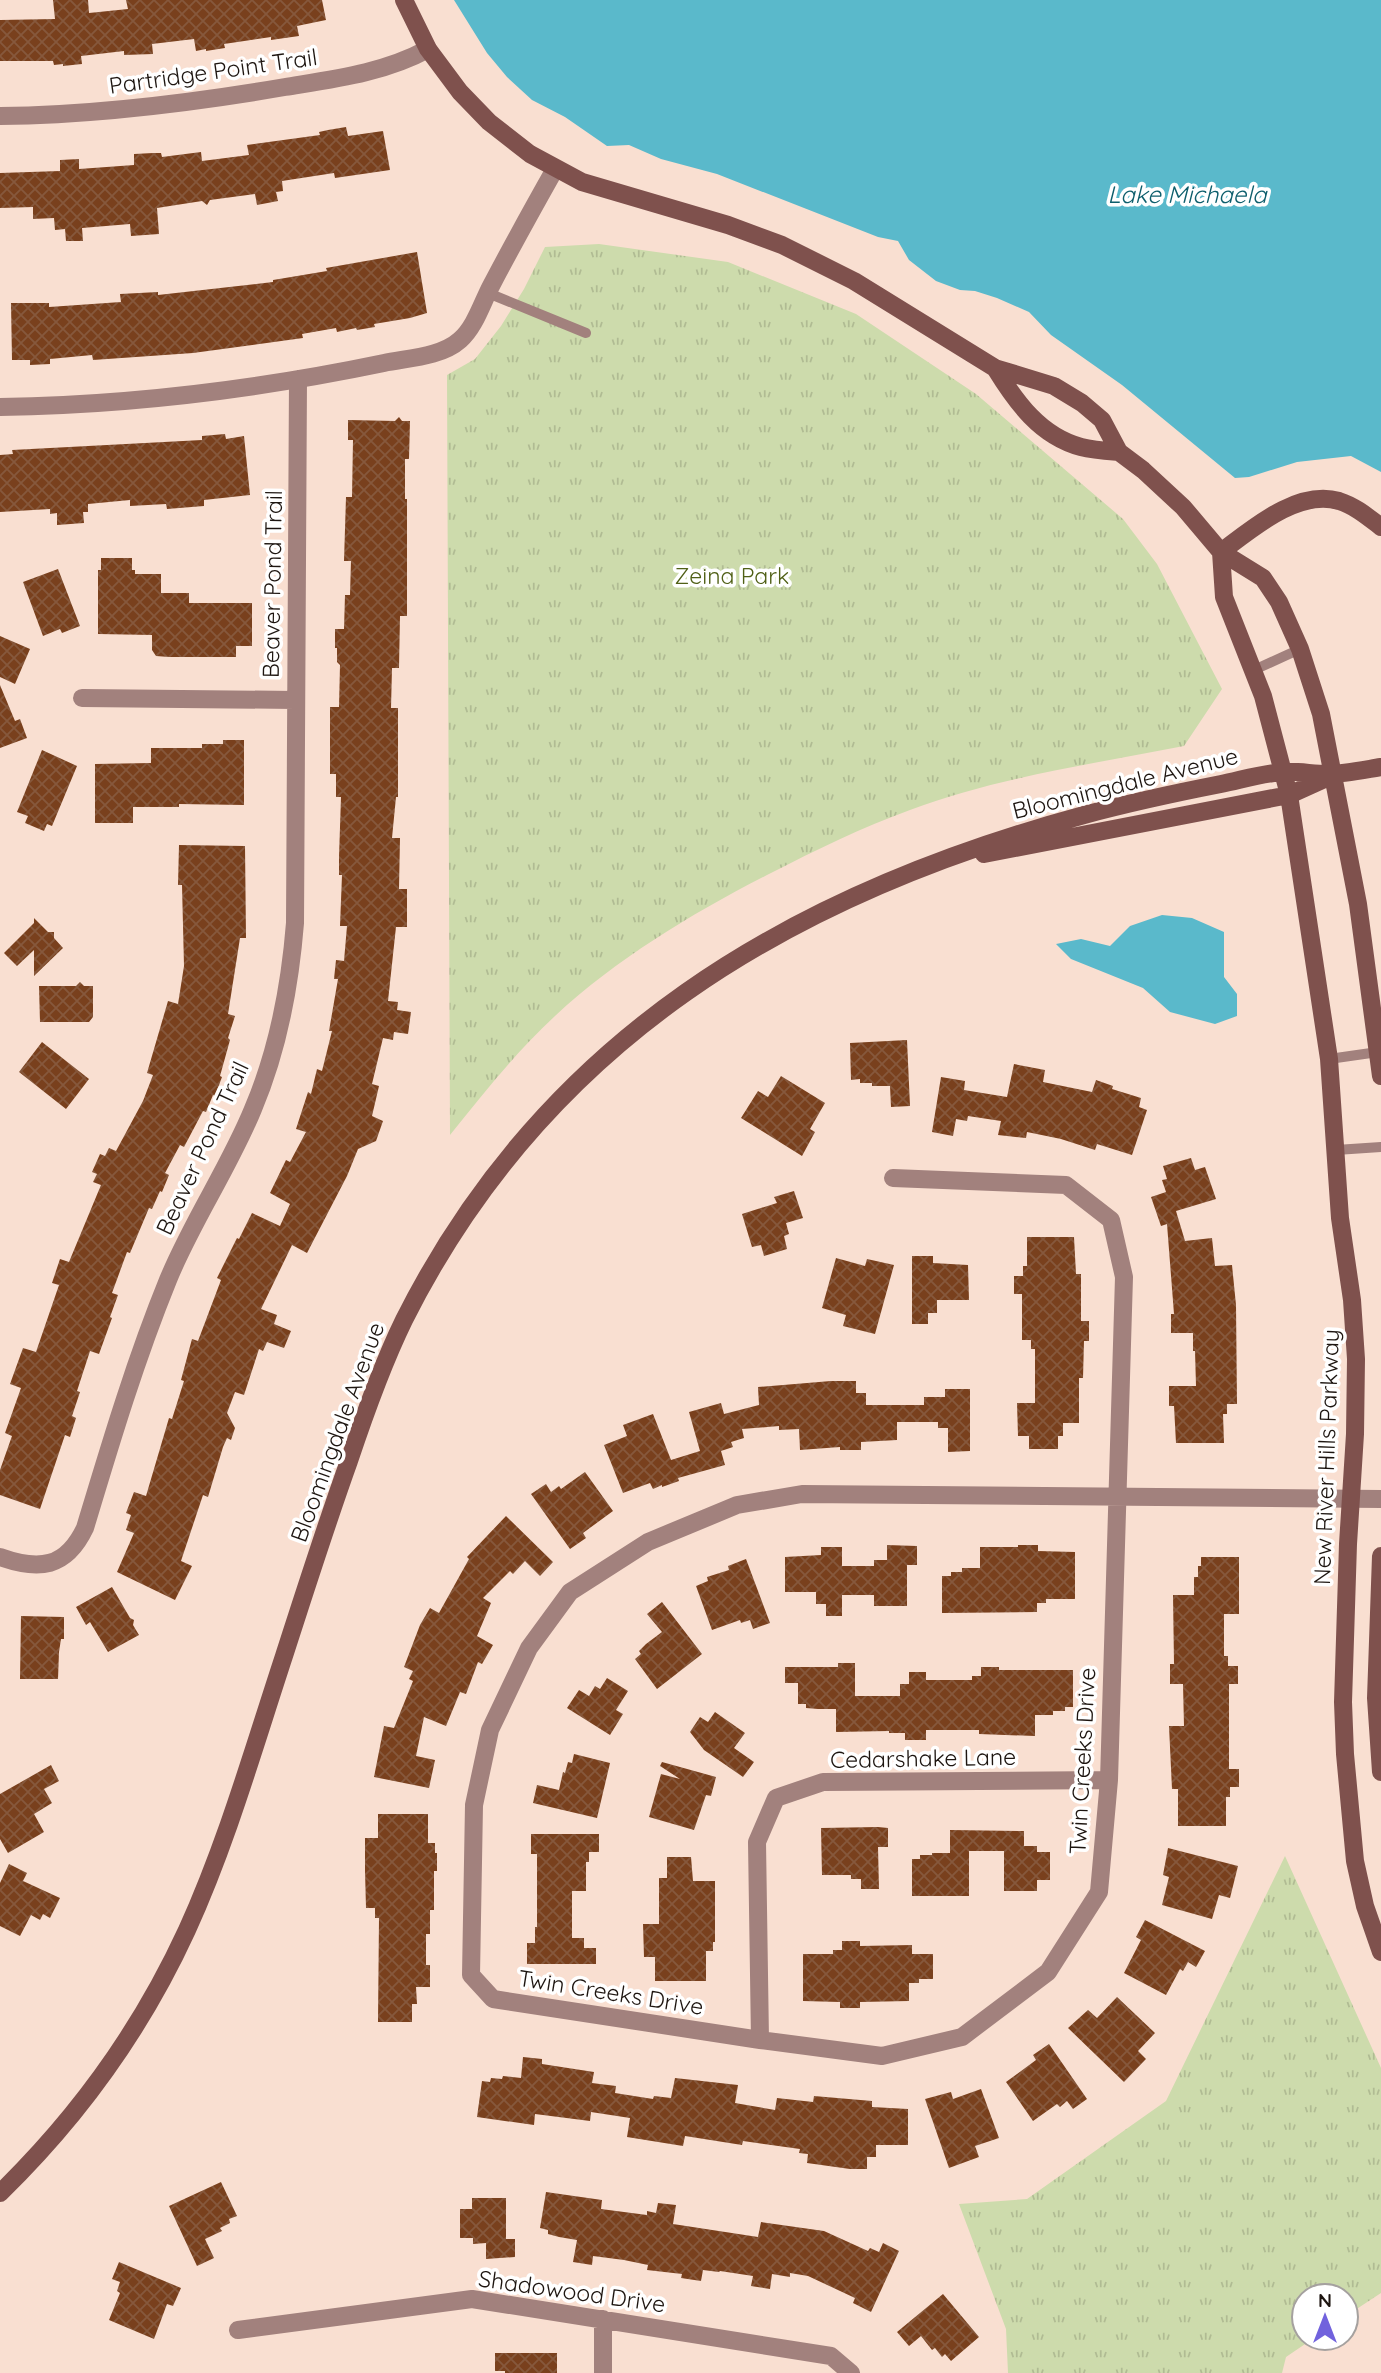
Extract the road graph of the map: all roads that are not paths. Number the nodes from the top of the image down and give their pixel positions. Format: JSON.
{"nodes":[{"id":1,"x":404,"y":0,"type":"edge"},
{"id":2,"x":428,"y":49,"type":"junction"},
{"id":3,"x":0,"y":116,"type":"edge"},
{"id":4,"x":555,"y":169,"type":"junction"},
{"id":5,"x":488,"y":293,"type":"junction"},
{"id":6,"x":586,"y":333,"type":"dead end"},
{"id":7,"x":995,"y":368,"type":"junction"},
{"id":8,"x":298,"y":379,"type":"junction"},
{"id":9,"x":0,"y":407,"type":"edge"},
{"id":10,"x":1119,"y":452,"type":"junction"},
{"id":11,"x":1381,"y":527,"type":"edge"},
{"id":12,"x":1221,"y":552,"type":"junction"},
{"id":13,"x":1300,"y":649,"type":"junction"},
{"id":14,"x":1254,"y":670,"type":"junction"},
{"id":15,"x":82,"y":698,"type":"dead end"},
{"id":16,"x":295,"y":700,"type":"junction"},
{"id":17,"x":1381,"y":767,"type":"edge"},
{"id":18,"x":1284,"y":772,"type":"junction"},
{"id":19,"x":1334,"y":774,"type":"junction"},
{"id":20,"x":1289,"y":795,"type":"junction"},
{"id":21,"x":933,"y":865,"type":"junction"},
{"id":22,"x":1378,"y":1052,"type":"junction"},
{"id":23,"x":1329,"y":1059,"type":"junction"},
{"id":24,"x":1381,"y":1076,"type":"edge"},
{"id":25,"x":1381,"y":1147,"type":"edge"},
{"id":26,"x":1336,"y":1150,"type":"junction"},
{"id":27,"x":893,"y":1178,"type":"dead end"},
{"id":28,"x":1351,"y":1497,"type":"junction"},
{"id":29,"x":1118,"y":1498,"type":"junction"},
{"id":30,"x":1381,"y":1499,"type":"edge"},
{"id":31,"x":1381,"y":1556,"type":"edge"},
{"id":32,"x":0,"y":1558,"type":"edge"},
{"id":33,"x":1381,"y":1772,"type":"edge"},
{"id":34,"x":1109,"y":1780,"type":"junction"},
{"id":35,"x":1381,"y":1952,"type":"edge"},
{"id":36,"x":760,"y":2040,"type":"junction"},
{"id":37,"x":0,"y":2193,"type":"edge"},
{"id":38,"x":603,"y":2319,"type":"junction"},
{"id":39,"x":238,"y":2330,"type":"dead end"},
{"id":40,"x":603,"y":2373,"type":"edge"},
{"id":41,"x":851,"y":2373,"type":"edge"}],
"edges":[{"from":1,"to":2,"type":"street"},
{"from":2,"to":3,"type":"street","name":"Partridge Point Trail"},
{"from":2,"to":4,"type":"street"},
{"from":4,"to":5,"type":"street"},
{"from":4,"to":7,"type":"street"},
{"from":5,"to":6,"type":"lane"},
{"from":5,"to":8,"type":"street"},
{"from":7,"to":10,"type":"street"},
{"from":7,"to":10,"type":"street"},
{"from":8,"to":9,"type":"street"},
{"from":8,"to":16,"type":"street","name":"Beaver Pond Trail"},
{"from":10,"to":12,"type":"street"},
{"from":11,"to":12,"type":"street"},
{"from":12,"to":13,"type":"street"},
{"from":12,"to":14,"type":"street","name":"New River Hills Parkway"},
{"from":13,"to":14,"type":"lane"},
{"from":13,"to":19,"type":"street"},
{"from":14,"to":18,"type":"street","name":"New River Hills Parkway"},
{"from":15,"to":16,"type":"street"},
{"from":16,"to":32,"type":"street","name":"Beaver Pond Trail"},
{"from":17,"to":19,"type":"street","name":"Bloomingdale Avenue"},
{"from":18,"to":19,"type":"street","name":"Bloomingdale Avenue"},
{"from":18,"to":20,"type":"street","name":"New River Hills Parkway"},
{"from":18,"to":21,"type":"street","name":"Bloomingdale Avenue"},
{"from":19,"to":20,"type":"street","name":"Bloomingdale Avenue"},
{"from":19,"to":22,"type":"street"},
{"from":20,"to":21,"type":"street","name":"Bloomingdale Avenue"},
{"from":20,"to":23,"type":"street","name":"New River Hills Parkway"},
{"from":21,"to":37,"type":"street","name":"Bloomingdale Avenue"},
{"from":22,"to":23,"type":"lane"},
{"from":22,"to":24,"type":"street"},
{"from":23,"to":26,"type":"street","name":"New River Hills Parkway"},
{"from":25,"to":26,"type":"lane"},
{"from":26,"to":28,"type":"street","name":"New River Hills Parkway"},
{"from":27,"to":29,"type":"street","name":"Twin Creeks Drive"},
{"from":28,"to":29,"type":"street","name":"Twin Creeks Drive"},
{"from":28,"to":30,"type":"street","name":"Twin Creeks Drive"},
{"from":28,"to":35,"type":"street","name":"New River Hills Parkway"},
{"from":29,"to":34,"type":"street","name":"Twin Creeks Drive"},
{"from":29,"to":36,"type":"street","name":"Twin Creeks Drive"},
{"from":31,"to":33,"type":"street"},
{"from":34,"to":36,"type":"street","name":"Twin Creeks Drive"},
{"from":34,"to":36,"type":"street","name":"Cedarshake Lane"},
{"from":38,"to":39,"type":"street","name":"Shadowood Drive"},
{"from":38,"to":40,"type":"street"},
{"from":38,"to":41,"type":"street","name":"Shadowood Drive"}]}
